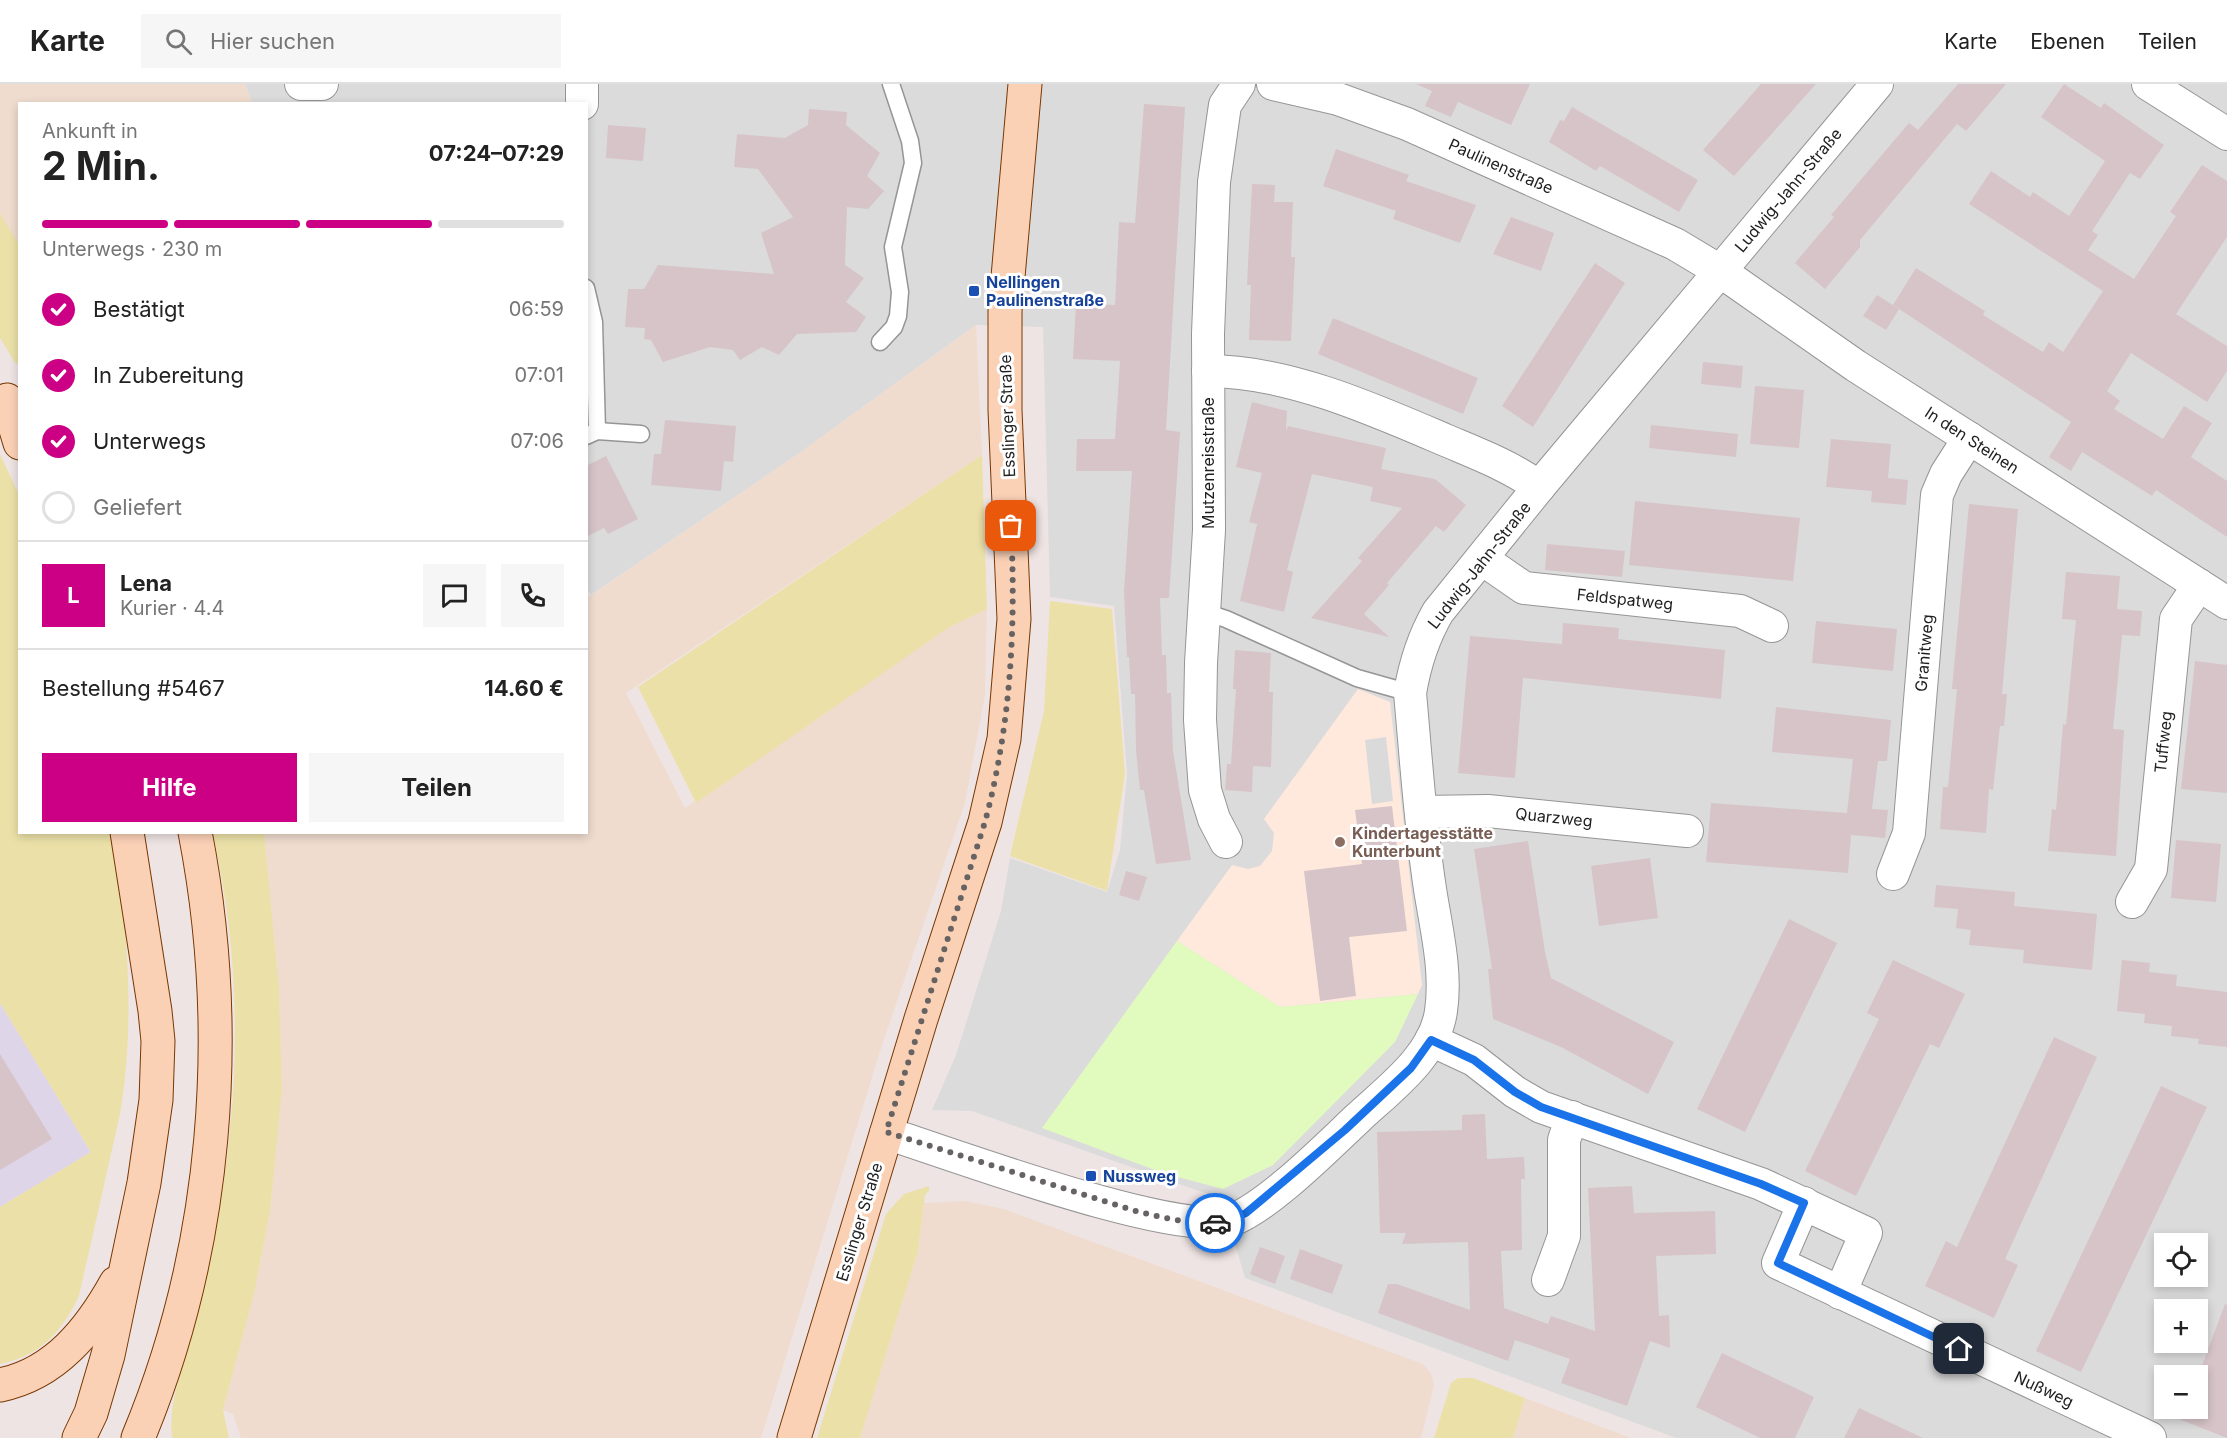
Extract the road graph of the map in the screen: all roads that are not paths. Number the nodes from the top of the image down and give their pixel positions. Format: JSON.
{"nodes":[{"id":1,"x":301,"y":84,"type":"edge"},
{"id":2,"x":322,"y":84,"type":"edge"},
{"id":3,"x":582,"y":84,"type":"edge"},
{"id":4,"x":891,"y":84,"type":"edge"},
{"id":5,"x":1025,"y":84,"type":"edge"},
{"id":6,"x":1239,"y":84,"type":"edge"},
{"id":7,"x":1273,"y":84,"type":"edge"},
{"id":8,"x":1877,"y":84,"type":"edge"},
{"id":9,"x":2168,"y":89,"type":"edge"},
{"id":10,"x":582,"y":102,"type":"edge"},
{"id":11,"x":2227,"y":134,"type":"edge"},
{"id":12,"x":1720,"y":271,"type":"junction"},
{"id":13,"x":588,"y":296,"type":"edge"},
{"id":14,"x":880,"y":342,"type":"dead end"},
{"id":15,"x":1208,"y":371,"type":"junction"},
{"id":16,"x":9,"y":402,"type":"edge"},
{"id":17,"x":592,"y":434,"type":"edge"},
{"id":18,"x":641,"y":434,"type":"dead end"},
{"id":19,"x":18,"y":436,"type":"edge"},
{"id":20,"x":1969,"y":438,"type":"junction"},
{"id":21,"x":1539,"y":487,"type":"junction"},
{"id":22,"x":1482,"y":559,"type":"junction"},
{"id":23,"x":2199,"y":585,"type":"junction"},
{"id":24,"x":2227,"y":603,"type":"edge"},
{"id":25,"x":1205,"y":612,"type":"junction"},
{"id":26,"x":1772,"y":626,"type":"dead end"},
{"id":27,"x":1410,"y":693,"type":"junction"},
{"id":28,"x":1421,"y":813,"type":"junction"},
{"id":29,"x":1687,"y":831,"type":"dead end"},
{"id":30,"x":127,"y":834,"type":"edge"},
{"id":31,"x":195,"y":834,"type":"edge"},
{"id":32,"x":1226,"y":842,"type":"dead end"},
{"id":33,"x":1893,"y":874,"type":"dead end"},
{"id":34,"x":2132,"y":902,"type":"dead end"},
{"id":35,"x":1431,"y":1040,"type":"junction"},
{"id":36,"x":1572,"y":1117,"type":"junction"},
{"id":37,"x":886,"y":1132,"type":"junction"},
{"id":38,"x":1804,"y":1203,"type":"junction"},
{"id":39,"x":129,"y":1257,"type":"junction"},
{"id":40,"x":1548,"y":1280,"type":"dead end"},
{"id":41,"x":1840,"y":1293,"type":"junction"},
{"id":42,"x":0,"y":1385,"type":"edge"},
{"id":43,"x":79,"y":1438,"type":"edge"},
{"id":44,"x":138,"y":1438,"type":"edge"},
{"id":45,"x":794,"y":1438,"type":"edge"},
{"id":46,"x":2150,"y":1438,"type":"edge"}],
"edges":[{"from":1,"to":2,"type":"street"},
{"from":3,"to":10,"type":"street"},
{"from":4,"to":14,"type":"lane"},
{"from":5,"to":37,"type":"main road","name":"Esslinger Straße"},
{"from":6,"to":15,"type":"street","name":"Mutzenreisstraße"},
{"from":7,"to":12,"type":"street","name":"Paulinenstraße"},
{"from":8,"to":12,"type":"street","name":"Ludwig-Jahn-Straße"},
{"from":9,"to":11,"type":"street"},
{"from":12,"to":20,"type":"street","name":"In den Steinen"},
{"from":12,"to":21,"type":"street","name":"Ludwig-Jahn-Straße"},
{"from":13,"to":17,"type":"lane"},
{"from":15,"to":21,"type":"street"},
{"from":15,"to":25,"type":"street","name":"Mutzenreisstraße"},
{"from":16,"to":19,"type":"main road"},
{"from":17,"to":18,"type":"lane"},
{"from":20,"to":23,"type":"street","name":"In den Steinen"},
{"from":20,"to":33,"type":"street","name":"Granitweg"},
{"from":21,"to":22,"type":"street","name":"Ludwig-Jahn-Straße"},
{"from":22,"to":26,"type":"street","name":"Feldspatweg"},
{"from":22,"to":27,"type":"street","name":"Ludwig-Jahn-Straße"},
{"from":23,"to":24,"type":"street","name":"In den Steinen"},
{"from":23,"to":34,"type":"street","name":"Tuffweg"},
{"from":25,"to":27,"type":"lane"},
{"from":25,"to":32,"type":"street","name":"Mutzenreisstraße"},
{"from":27,"to":28,"type":"street","name":"Ludwig-Jahn-Straße"},
{"from":28,"to":29,"type":"street","name":"Quarzweg"},
{"from":28,"to":35,"type":"street","name":"Ludwig-Jahn-Straße"},
{"from":30,"to":39,"type":"main road"},
{"from":31,"to":44,"type":"main road"},
{"from":35,"to":36,"type":"street"},
{"from":35,"to":37,"type":"street","name":"Ludwig-Jahn-Straße"},
{"from":36,"to":38,"type":"street"},
{"from":36,"to":40,"type":"street"},
{"from":37,"to":45,"type":"main road","name":"Esslinger Straße"},
{"from":38,"to":41,"type":"street","name":"Nußweg"},
{"from":38,"to":41,"type":"street"},
{"from":39,"to":42,"type":"main road"},
{"from":39,"to":43,"type":"main road"},
{"from":41,"to":46,"type":"street","name":"Nußweg"}]}
